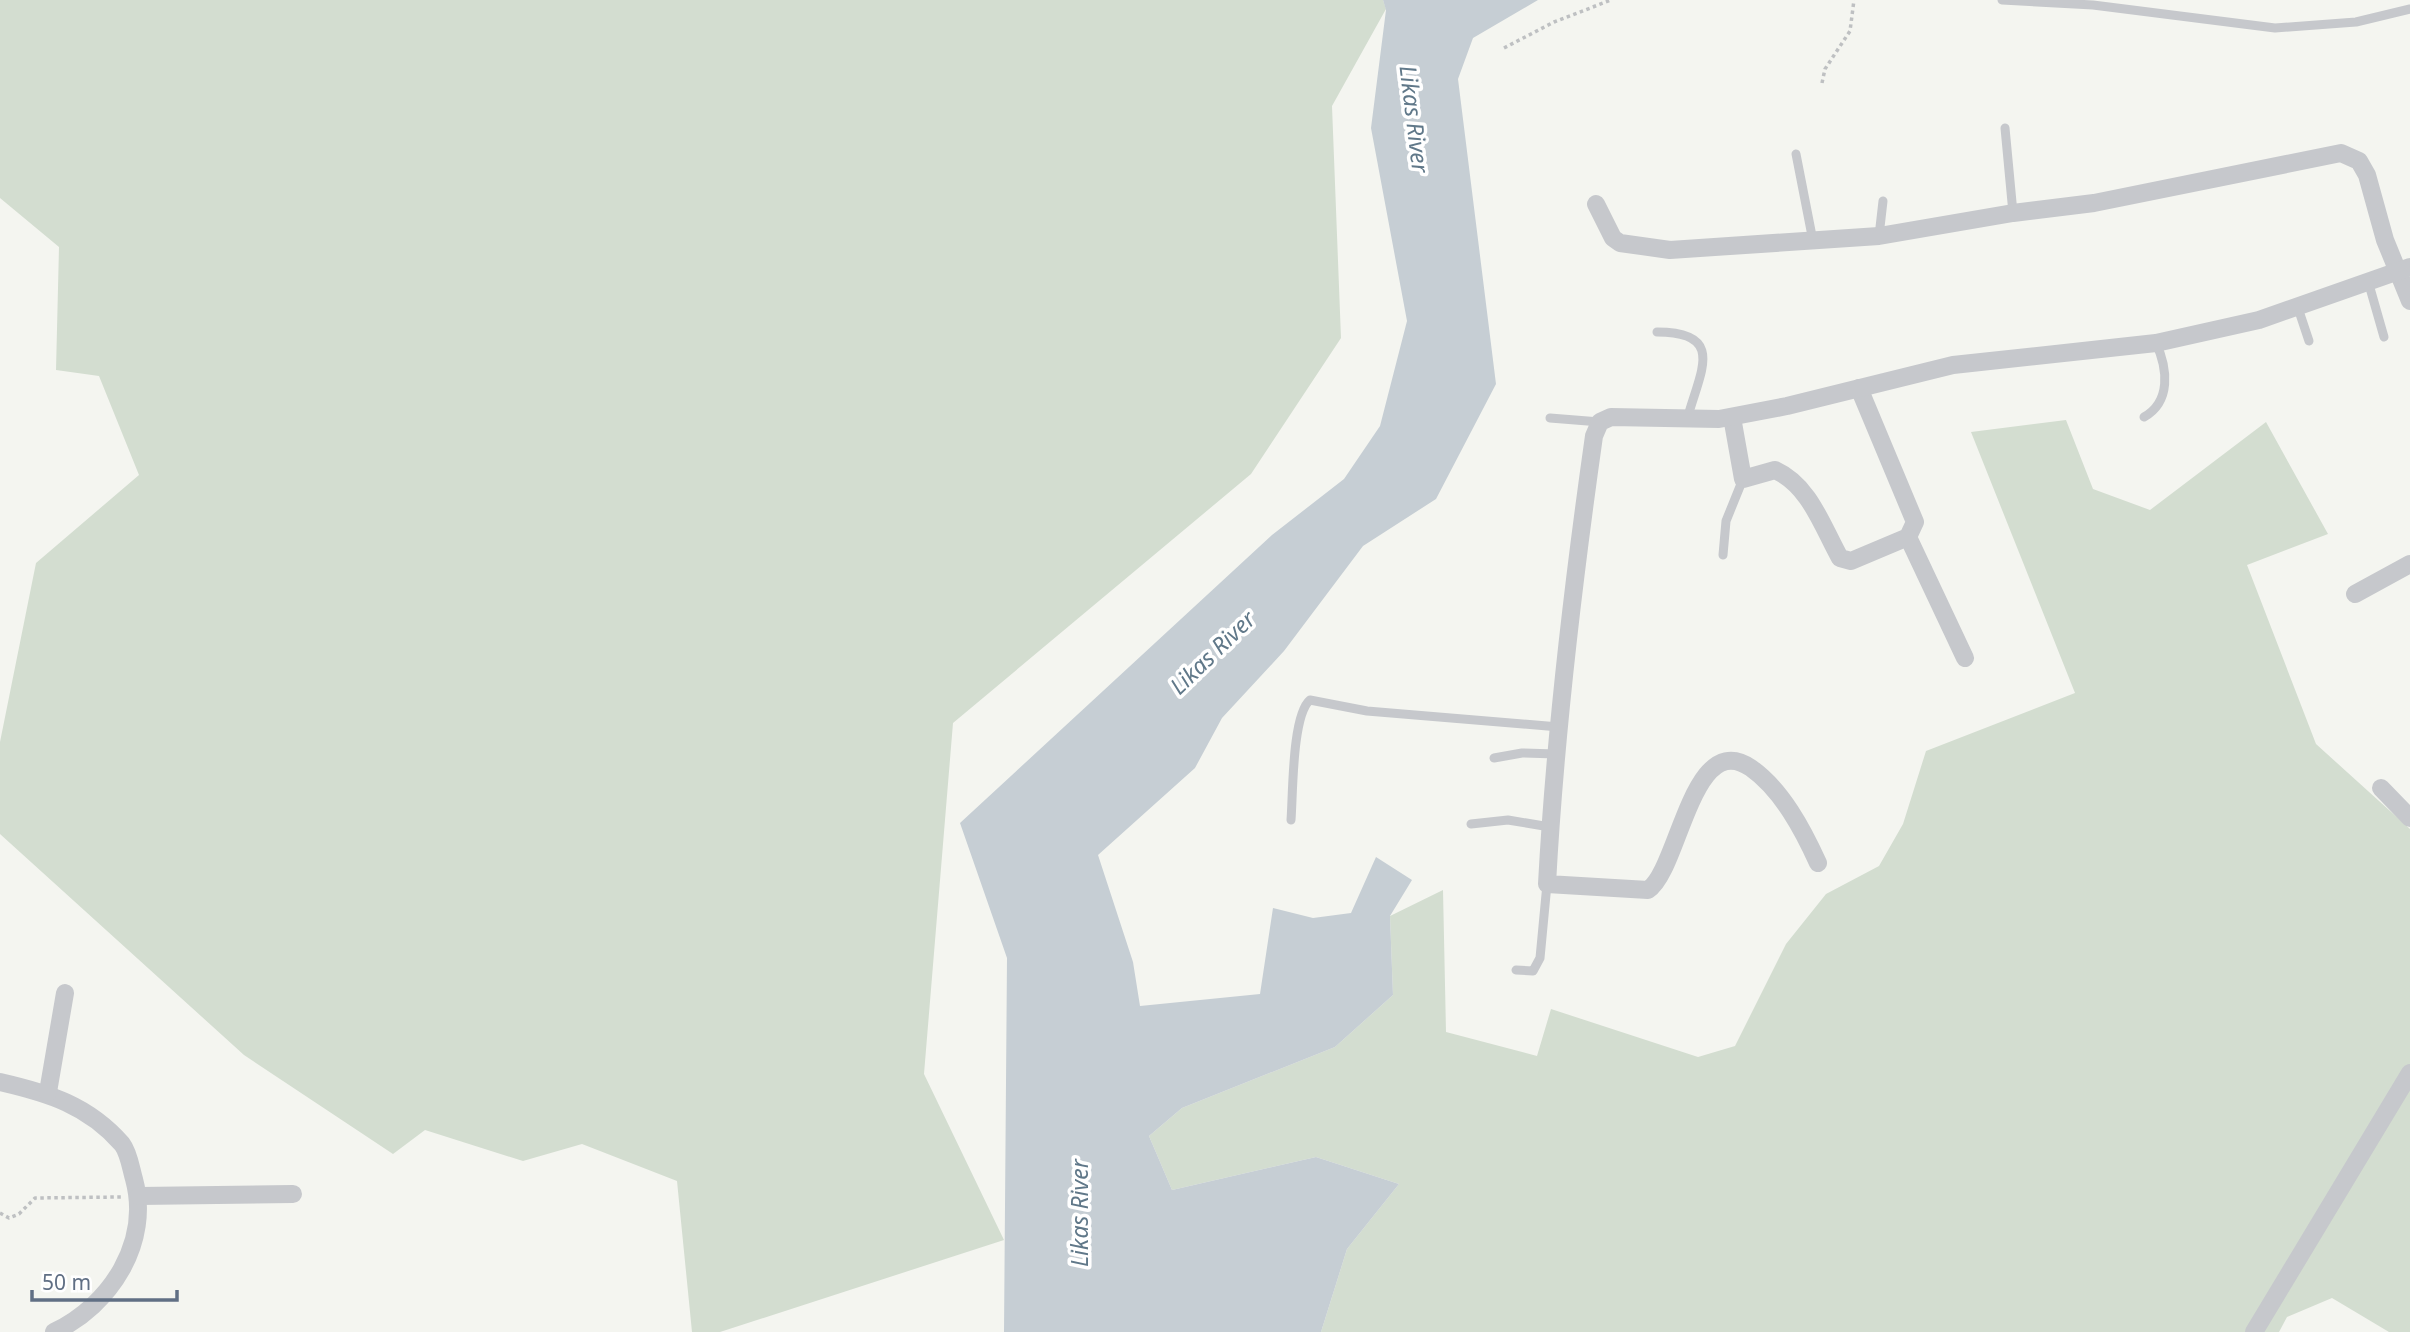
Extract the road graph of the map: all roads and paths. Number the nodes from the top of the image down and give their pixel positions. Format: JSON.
{"nodes":[{"id":1,"x":1611,"y":0,"type":"edge"},
{"id":2,"x":1854,"y":0,"type":"edge"},
{"id":3,"x":2002,"y":0,"type":"edge"},
{"id":4,"x":2410,"y":9,"type":"edge"},
{"id":5,"x":1504,"y":48,"type":"dead end"},
{"id":6,"x":1822,"y":83,"type":"dead end"},
{"id":7,"x":2006,"y":128,"type":"dead end"},
{"id":8,"x":1796,"y":154,"type":"dead end"},
{"id":9,"x":1883,"y":201,"type":"dead end"},
{"id":10,"x":1596,"y":204,"type":"dead end"},
{"id":11,"x":2013,"y":212,"type":"junction"},
{"id":12,"x":1879,"y":236,"type":"junction"},
{"id":13,"x":1813,"y":241,"type":"junction"},
{"id":14,"x":2404,"y":268,"type":"edge"},
{"id":15,"x":2368,"y":281,"type":"junction"},
{"id":16,"x":2410,"y":301,"type":"edge"},
{"id":17,"x":2298,"y":308,"type":"junction"},
{"id":18,"x":1657,"y":332,"type":"dead end"},
{"id":19,"x":2384,"y":337,"type":"dead end"},
{"id":20,"x":2309,"y":341,"type":"dead end"},
{"id":21,"x":2156,"y":343,"type":"junction"},
{"id":22,"x":1859,"y":388,"type":"junction"},
{"id":23,"x":1688,"y":416,"type":"junction"},
{"id":24,"x":1732,"y":417,"type":"junction"},
{"id":25,"x":2144,"y":417,"type":"dead end"},
{"id":26,"x":1550,"y":418,"type":"dead end"},
{"id":27,"x":1600,"y":422,"type":"junction"},
{"id":28,"x":1743,"y":479,"type":"junction"},
{"id":29,"x":1908,"y":537,"type":"junction"},
{"id":30,"x":1723,"y":555,"type":"dead end"},
{"id":31,"x":2410,"y":564,"type":"edge"},
{"id":32,"x":2355,"y":594,"type":"dead end"},
{"id":33,"x":1965,"y":658,"type":"dead end"},
{"id":34,"x":1559,"y":727,"type":"junction"},
{"id":35,"x":1556,"y":754,"type":"junction"},
{"id":36,"x":1494,"y":758,"type":"dead end"},
{"id":37,"x":2381,"y":788,"type":"dead end"},
{"id":38,"x":2410,"y":818,"type":"edge"},
{"id":39,"x":1291,"y":820,"type":"dead end"},
{"id":40,"x":1471,"y":824,"type":"dead end"},
{"id":41,"x":1550,"y":827,"type":"junction"},
{"id":42,"x":1818,"y":863,"type":"dead end"},
{"id":43,"x":1547,"y":884,"type":"junction"},
{"id":44,"x":1516,"y":970,"type":"dead end"},
{"id":45,"x":65,"y":993,"type":"dead end"},
{"id":46,"x":2410,"y":1073,"type":"edge"},
{"id":47,"x":0,"y":1082,"type":"edge"},
{"id":48,"x":48,"y":1093,"type":"junction"},
{"id":49,"x":293,"y":1194,"type":"dead end"},
{"id":50,"x":139,"y":1196,"type":"junction"},
{"id":51,"x":0,"y":1213,"type":"edge"},
{"id":52,"x":54,"y":1332,"type":"edge"},
{"id":53,"x":2254,"y":1332,"type":"edge"}],
"edges":[{"from":1,"to":5,"type":"path"},
{"from":2,"to":6,"type":"path"},
{"from":3,"to":4,"type":"lane"},
{"from":7,"to":11,"type":"lane"},
{"from":8,"to":13,"type":"lane"},
{"from":9,"to":12,"type":"lane"},
{"from":10,"to":13,"type":"street"},
{"from":11,"to":12,"type":"street"},
{"from":11,"to":14,"type":"street"},
{"from":12,"to":13,"type":"street"},
{"from":14,"to":15,"type":"street"},
{"from":14,"to":16,"type":"street"},
{"from":15,"to":17,"type":"street"},
{"from":15,"to":19,"type":"lane"},
{"from":17,"to":20,"type":"lane"},
{"from":17,"to":21,"type":"street"},
{"from":18,"to":23,"type":"lane"},
{"from":21,"to":22,"type":"street"},
{"from":21,"to":25,"type":"lane"},
{"from":22,"to":24,"type":"street"},
{"from":22,"to":29,"type":"street"},
{"from":23,"to":24,"type":"street"},
{"from":23,"to":27,"type":"street"},
{"from":24,"to":28,"type":"street"},
{"from":26,"to":27,"type":"lane"},
{"from":27,"to":34,"type":"street"},
{"from":28,"to":29,"type":"street"},
{"from":28,"to":30,"type":"lane"},
{"from":29,"to":33,"type":"street"},
{"from":31,"to":32,"type":"street"},
{"from":34,"to":35,"type":"street"},
{"from":34,"to":39,"type":"lane"},
{"from":35,"to":36,"type":"lane"},
{"from":35,"to":41,"type":"street"},
{"from":37,"to":38,"type":"street"},
{"from":40,"to":41,"type":"lane"},
{"from":41,"to":43,"type":"street"},
{"from":42,"to":43,"type":"street"},
{"from":43,"to":44,"type":"lane"},
{"from":45,"to":48,"type":"street"},
{"from":46,"to":53,"type":"street"},
{"from":47,"to":48,"type":"street"},
{"from":48,"to":50,"type":"street"},
{"from":49,"to":50,"type":"street"},
{"from":50,"to":51,"type":"path"},
{"from":50,"to":52,"type":"street"}]}
